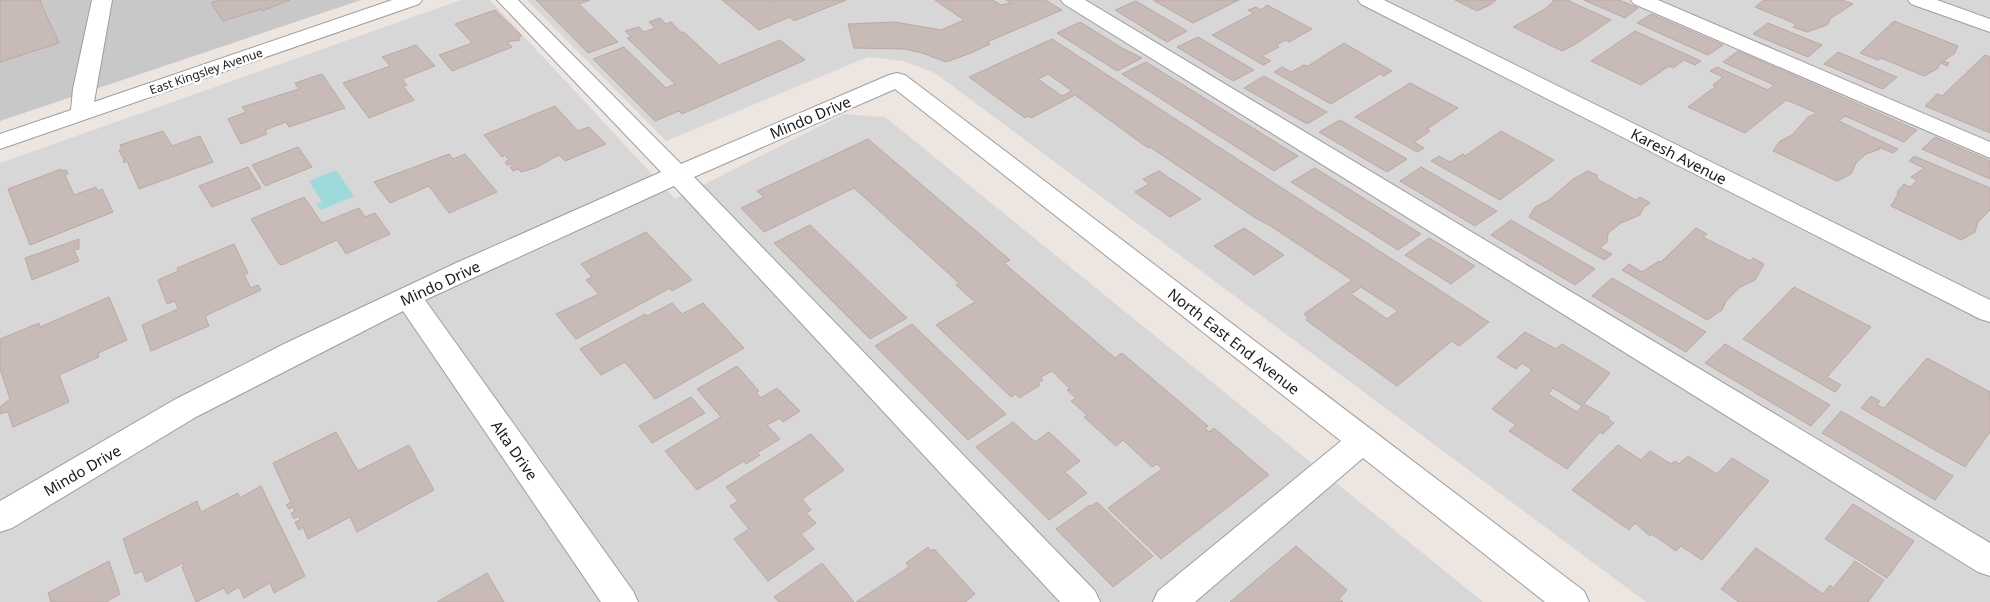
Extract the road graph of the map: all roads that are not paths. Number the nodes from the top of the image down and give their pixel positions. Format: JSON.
{"nodes":[{"id":1,"x":102,"y":0,"type":"edge"},
{"id":2,"x":412,"y":0,"type":"edge"},
{"id":3,"x":507,"y":0,"type":"edge"},
{"id":4,"x":1071,"y":0,"type":"edge"},
{"id":5,"x":1368,"y":0,"type":"edge"},
{"id":6,"x":1641,"y":0,"type":"edge"},
{"id":7,"x":1918,"y":0,"type":"edge"},
{"id":8,"x":354,"y":9,"type":"edge"},
{"id":9,"x":1990,"y":26,"type":"edge"},
{"id":10,"x":897,"y":80,"type":"joint"},
{"id":11,"x":82,"y":114,"type":"junction"},
{"id":12,"x":0,"y":142,"type":"edge"},
{"id":13,"x":1990,"y":151,"type":"edge"},
{"id":14,"x":677,"y":174,"type":"junction"},
{"id":15,"x":408,"y":297,"type":"junction"},
{"id":16,"x":1990,"y":312,"type":"edge"},
{"id":17,"x":1363,"y":440,"type":"junction"},
{"id":18,"x":0,"y":518,"type":"edge"},
{"id":19,"x":1990,"y":561,"type":"edge"},
{"id":20,"x":621,"y":602,"type":"edge"},
{"id":21,"x":1083,"y":602,"type":"edge"},
{"id":22,"x":1170,"y":602,"type":"edge"},
{"id":23,"x":1572,"y":602,"type":"edge"}],
"edges":[{"from":1,"to":11,"type":"street"},
{"from":2,"to":8,"type":"street","name":"East Kingsley Avenue"},
{"from":3,"to":14,"type":"street"},
{"from":4,"to":19,"type":"street"},
{"from":5,"to":16,"type":"street","name":"Karesh Avenue"},
{"from":6,"to":13,"type":"street"},
{"from":7,"to":9,"type":"street"},
{"from":8,"to":11,"type":"street","name":"East Kingsley Avenue"},
{"from":10,"to":14,"type":"street","name":"Mindo Drive"},
{"from":10,"to":17,"type":"street","name":"North East End Avenue"},
{"from":11,"to":12,"type":"street","name":"East Kingsley Avenue"},
{"from":14,"to":15,"type":"street","name":"Mindo Drive"},
{"from":14,"to":21,"type":"street"},
{"from":15,"to":18,"type":"street","name":"Mindo Drive"},
{"from":15,"to":20,"type":"street","name":"Alta Drive"},
{"from":17,"to":22,"type":"street"},
{"from":17,"to":23,"type":"street","name":"North East End Avenue"}]}
